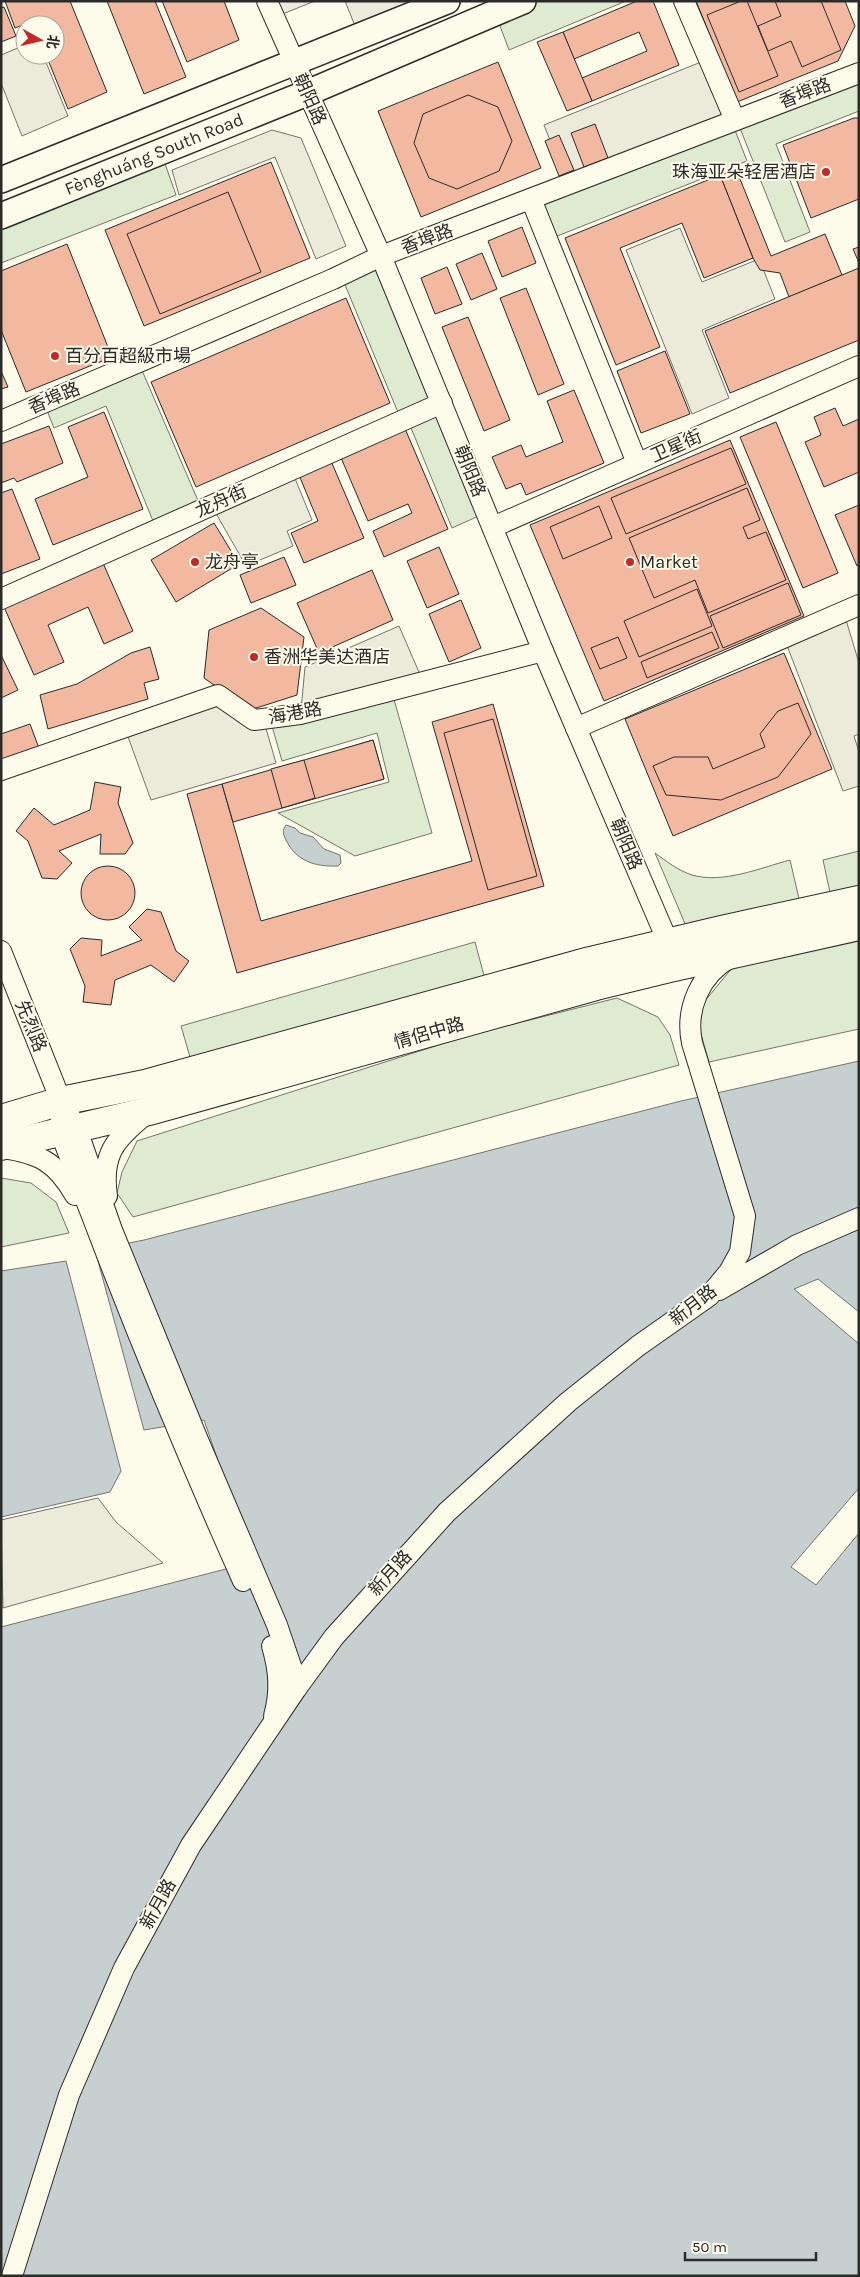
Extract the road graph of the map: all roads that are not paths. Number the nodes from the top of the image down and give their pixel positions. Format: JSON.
{"nodes":[{"id":1,"x":267,"y":1,"type":"edge"},
{"id":2,"x":447,"y":1,"type":"edge"},
{"id":3,"x":523,"y":1,"type":"edge"},
{"id":4,"x":684,"y":1,"type":"edge"},
{"id":5,"x":294,"y":62,"type":"junction"},
{"id":6,"x":859,"y":73,"type":"edge"},
{"id":7,"x":307,"y":93,"type":"junction"},
{"id":8,"x":735,"y":120,"type":"junction"},
{"id":9,"x":1,"y":180,"type":"edge"},
{"id":10,"x":531,"y":199,"type":"junction"},
{"id":11,"x":1,"y":216,"type":"edge"},
{"id":12,"x":382,"y":256,"type":"junction"},
{"id":13,"x":859,"y":366,"type":"edge"},
{"id":14,"x":442,"y":403,"type":"junction"},
{"id":15,"x":1,"y":421,"type":"edge"},
{"id":16,"x":637,"y":463,"type":"junction"},
{"id":17,"x":493,"y":526,"type":"junction"},
{"id":18,"x":1,"y":599,"type":"edge"},
{"id":19,"x":859,"y":605,"type":"edge"},
{"id":20,"x":543,"y":651,"type":"junction"},
{"id":21,"x":576,"y":728,"type":"junction"},
{"id":22,"x":1,"y":770,"type":"edge"},
{"id":23,"x":859,"y":900,"type":"edge"},
{"id":24,"x":859,"y":926,"type":"edge"},
{"id":25,"x":668,"y":942,"type":"junction"},
{"id":26,"x":1,"y":951,"type":"edge"},
{"id":27,"x":739,"y":953,"type":"junction"},
{"id":28,"x":62,"y":1101,"type":"junction"},
{"id":29,"x":149,"y":1111,"type":"junction"},
{"id":30,"x":1,"y":1119,"type":"edge"},
{"id":31,"x":68,"y":1129,"type":"junction"},
{"id":32,"x":1,"y":1147,"type":"edge"},
{"id":33,"x":859,"y":1218,"type":"edge"},
{"id":34,"x":105,"y":1232,"type":"junction"},
{"id":35,"x":709,"y":1296,"type":"junction"},
{"id":36,"x":296,"y":1689,"type":"junction"},
{"id":37,"x":271,"y":1726,"type":"junction"},
{"id":38,"x":12,"y":2276,"type":"edge"}],
"edges":[{"from":1,"to":5,"type":"street","name":"朝阳路"},
{"from":2,"to":5,"type":"main road","name":"Fènghuáng South Road"},
{"from":3,"to":7,"type":"main road","name":"Fènghuáng South Road"},
{"from":4,"to":8,"type":"street"},
{"from":5,"to":7,"type":"street","name":"朝阳路"},
{"from":5,"to":9,"type":"main road","name":"Fènghuáng South Road"},
{"from":6,"to":8,"type":"street","name":"香埠路"},
{"from":7,"to":11,"type":"main road","name":"Fènghuáng South Road"},
{"from":7,"to":12,"type":"street","name":"朝阳路"},
{"from":8,"to":10,"type":"street","name":"香埠路"},
{"from":10,"to":12,"type":"street","name":"香埠路"},
{"from":10,"to":16,"type":"street"},
{"from":12,"to":14,"type":"street","name":"朝阳路"},
{"from":12,"to":15,"type":"street","name":"香埠路"},
{"from":13,"to":16,"type":"street","name":"卫星街"},
{"from":14,"to":17,"type":"street","name":"朝阳路"},
{"from":14,"to":18,"type":"street","name":"龙舟街"},
{"from":16,"to":17,"type":"street","name":"卫星街"},
{"from":17,"to":20,"type":"street","name":"朝阳路"},
{"from":19,"to":21,"type":"street"},
{"from":20,"to":21,"type":"street","name":"朝阳路"},
{"from":20,"to":22,"type":"street","name":"海港路"},
{"from":21,"to":25,"type":"street","name":"朝阳路"},
{"from":23,"to":25,"type":"highway","name":"情侶中路"},
{"from":24,"to":27,"type":"highway","name":"情侶中路"},
{"from":25,"to":28,"type":"highway","name":"情侶中路"},
{"from":26,"to":28,"type":"street","name":"先烈路"},
{"from":27,"to":29,"type":"highway","name":"情侶中路"},
{"from":27,"to":35,"type":"street","name":"新月路"},
{"from":28,"to":30,"type":"highway","name":"情侶中路"},
{"from":28,"to":31,"type":"street"},
{"from":29,"to":31,"type":"highway","name":"情侶中路"},
{"from":29,"to":34,"type":"street"},
{"from":31,"to":32,"type":"highway","name":"情侶中路"},
{"from":31,"to":34,"type":"street"},
{"from":32,"to":34,"type":"street"},
{"from":33,"to":35,"type":"street"},
{"from":34,"to":36,"type":"street"},
{"from":34,"to":37,"type":"street"},
{"from":35,"to":36,"type":"street","name":"新月路"},
{"from":36,"to":37,"type":"street","name":"新月路"},
{"from":37,"to":38,"type":"street","name":"新月路"}]}
